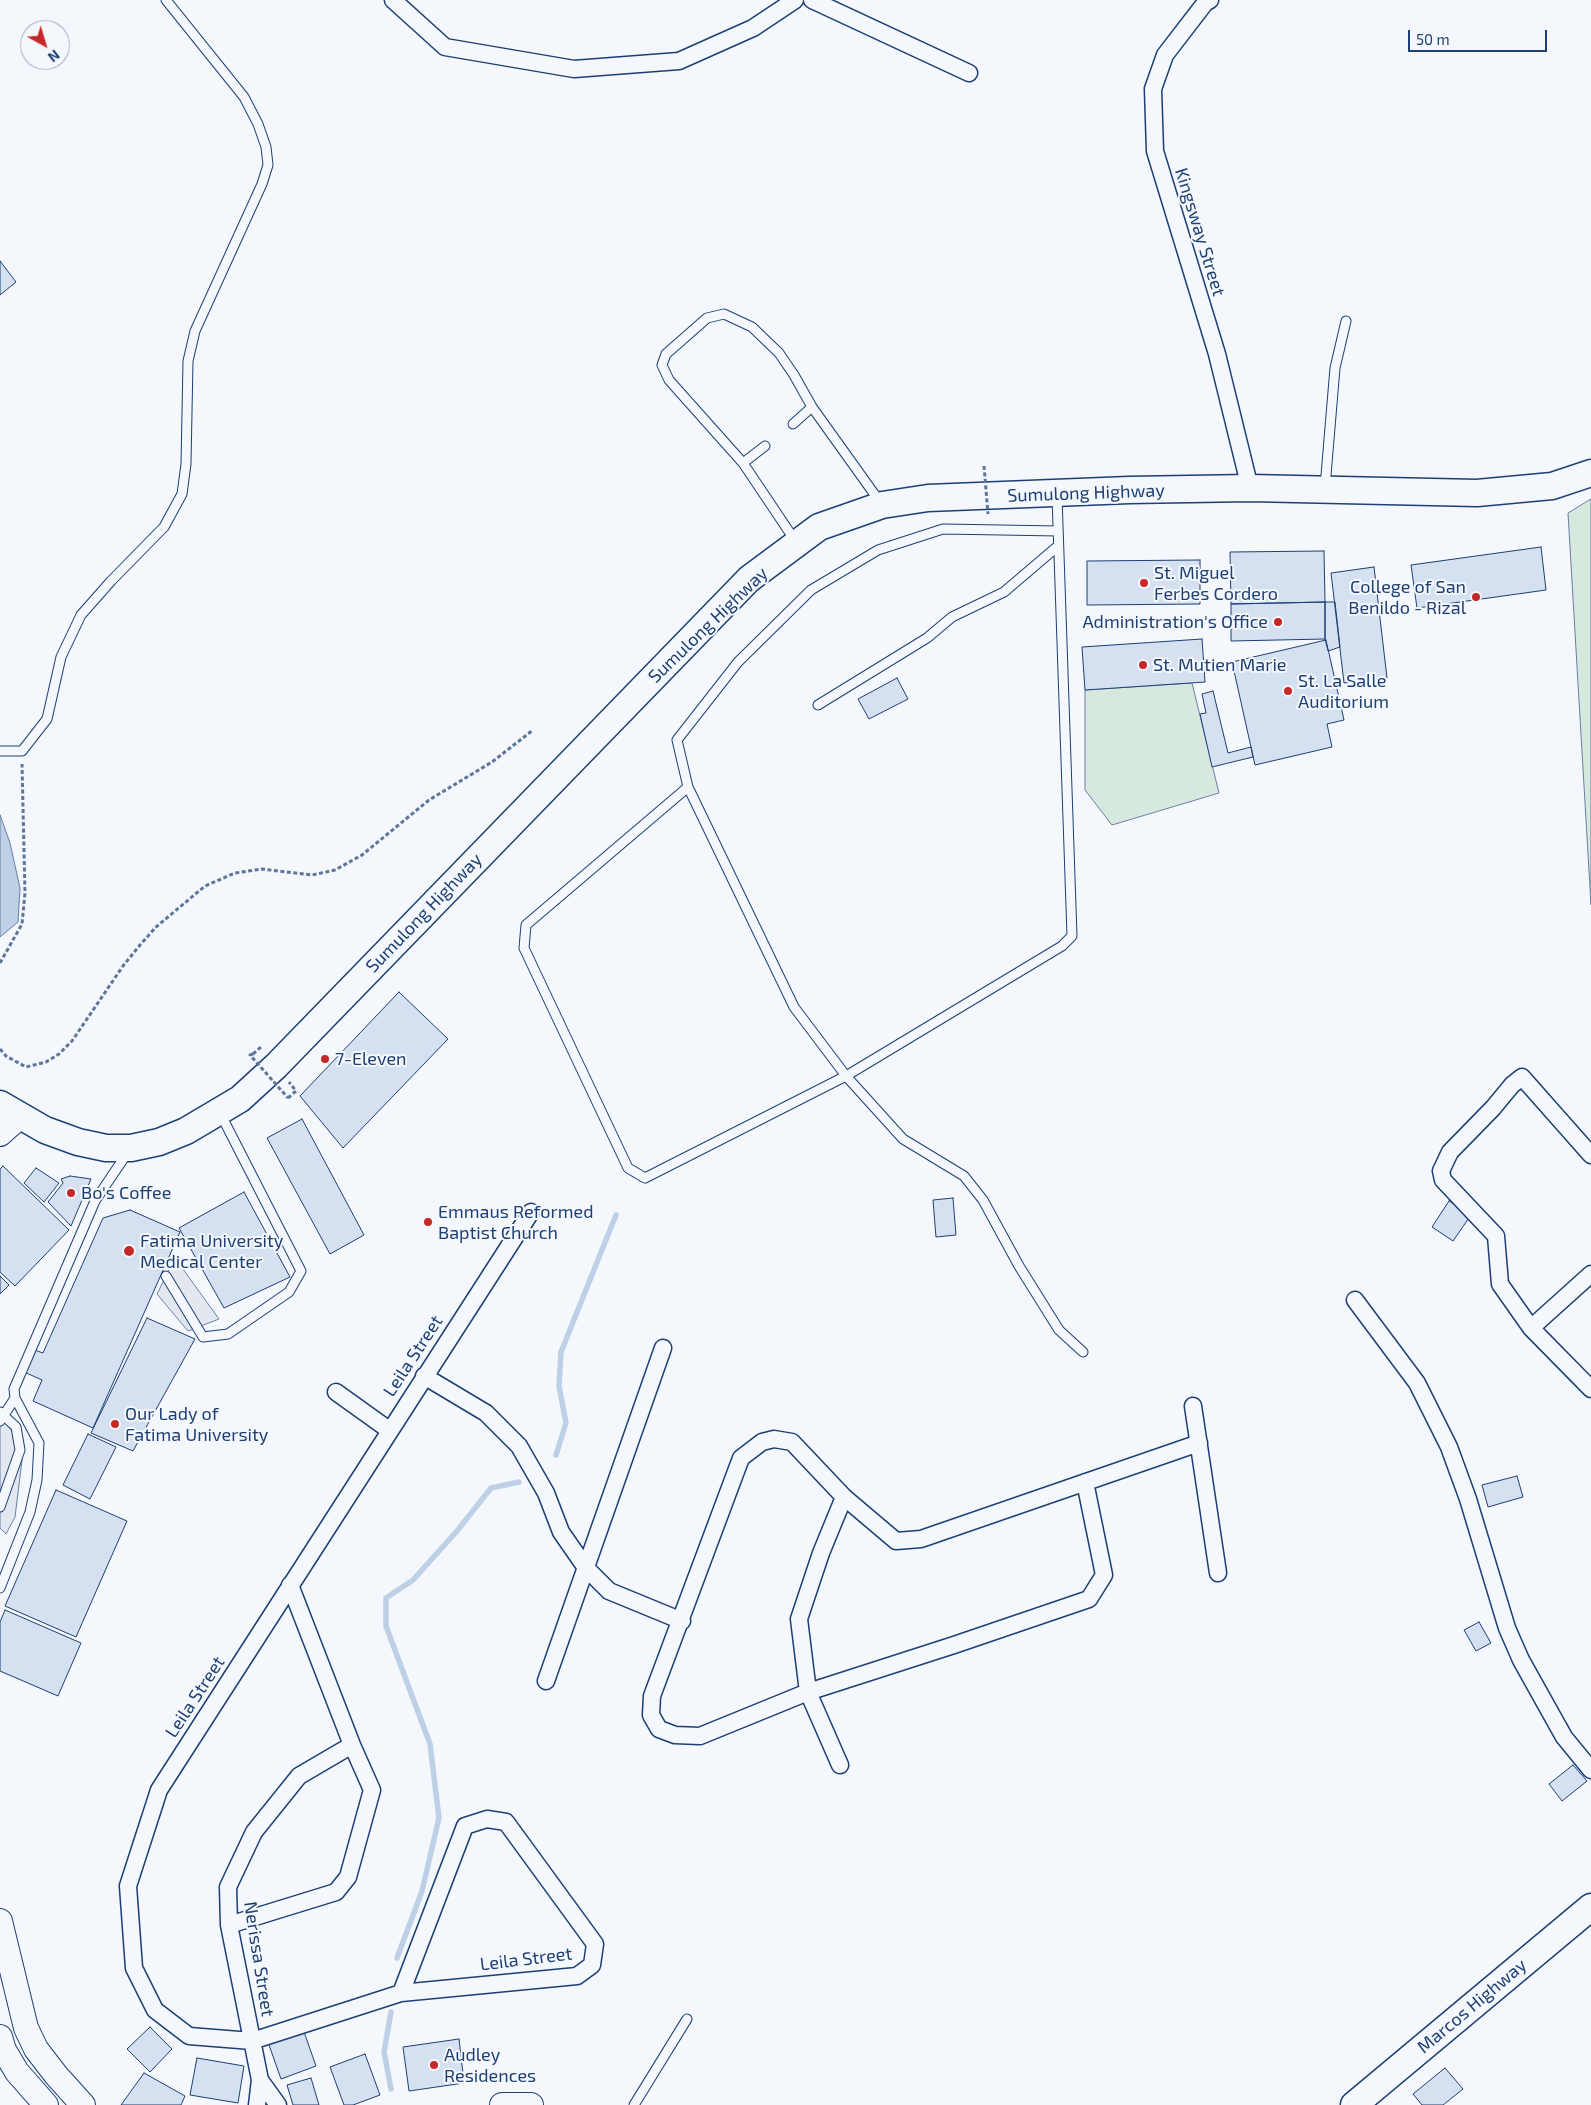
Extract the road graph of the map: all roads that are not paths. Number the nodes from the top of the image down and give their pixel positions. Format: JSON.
{"nodes":[{"id":1,"x":166,"y":0,"type":"edge"},
{"id":2,"x":393,"y":0,"type":"edge"},
{"id":3,"x":795,"y":0,"type":"edge"},
{"id":4,"x":812,"y":0,"type":"edge"},
{"id":5,"x":1210,"y":0,"type":"edge"},
{"id":6,"x":970,"y":73,"type":"dead end"},
{"id":7,"x":1346,"y":321,"type":"dead end"},
{"id":8,"x":812,"y":407,"type":"junction"},
{"id":9,"x":792,"y":424,"type":"dead end"},
{"id":10,"x":765,"y":446,"type":"dead end"},
{"id":11,"x":743,"y":463,"type":"junction"},
{"id":12,"x":1591,"y":473,"type":"edge"},
{"id":13,"x":1250,"y":488,"type":"junction"},
{"id":14,"x":1325,"y":489,"type":"junction"},
{"id":15,"x":1057,"y":493,"type":"junction"},
{"id":16,"x":882,"y":505,"type":"junction"},
{"id":17,"x":1058,"y":532,"type":"junction"},
{"id":18,"x":797,"y":544,"type":"junction"},
{"id":19,"x":1058,"y":546,"type":"junction"},
{"id":20,"x":818,"y":704,"type":"dead end"},
{"id":21,"x":0,"y":750,"type":"edge"},
{"id":22,"x":688,"y":787,"type":"junction"},
{"id":23,"x":846,"y":1076,"type":"junction"},
{"id":24,"x":10,"y":1110,"type":"edge"},
{"id":25,"x":220,"y":1113,"type":"junction"},
{"id":26,"x":0,"y":1134,"type":"edge"},
{"id":27,"x":131,"y":1148,"type":"junction"},
{"id":28,"x":1591,"y":1155,"type":"edge"},
{"id":29,"x":531,"y":1212,"type":"dead end"},
{"id":30,"x":1591,"y":1274,"type":"edge"},
{"id":31,"x":166,"y":1276,"type":"dead end"},
{"id":32,"x":1355,"y":1300,"type":"dead end"},
{"id":33,"x":1531,"y":1328,"type":"junction"},
{"id":34,"x":663,"y":1348,"type":"dead end"},
{"id":35,"x":1083,"y":1352,"type":"dead end"},
{"id":36,"x":424,"y":1376,"type":"junction"},
{"id":37,"x":1591,"y":1389,"type":"edge"},
{"id":38,"x":336,"y":1392,"type":"dead end"},
{"id":39,"x":15,"y":1398,"type":"junction"},
{"id":40,"x":1193,"y":1406,"type":"dead end"},
{"id":41,"x":1,"y":1416,"type":"edge"},
{"id":42,"x":389,"y":1430,"type":"junction"},
{"id":43,"x":1199,"y":1443,"type":"junction"},
{"id":44,"x":1085,"y":1482,"type":"junction"},
{"id":45,"x":844,"y":1497,"type":"junction"},
{"id":46,"x":0,"y":1506,"type":"edge"},
{"id":47,"x":586,"y":1568,"type":"junction"},
{"id":48,"x":1218,"y":1573,"type":"dead end"},
{"id":49,"x":290,"y":1585,"type":"junction"},
{"id":50,"x":0,"y":1588,"type":"edge"},
{"id":51,"x":682,"y":1621,"type":"junction"},
{"id":52,"x":546,"y":1681,"type":"dead end"},
{"id":53,"x":808,"y":1692,"type":"junction"},
{"id":54,"x":352,"y":1744,"type":"junction"},
{"id":55,"x":840,"y":1765,"type":"dead end"},
{"id":56,"x":1591,"y":1770,"type":"edge"},
{"id":57,"x":1591,"y":1907,"type":"edge"},
{"id":58,"x":0,"y":1921,"type":"edge"},
{"id":59,"x":230,"y":1925,"type":"junction"},
{"id":60,"x":401,"y":1993,"type":"junction"},
{"id":61,"x":687,"y":2019,"type":"dead end"},
{"id":62,"x":0,"y":2037,"type":"edge"},
{"id":63,"x":252,"y":2040,"type":"junction"},
{"id":64,"x":260,"y":2080,"type":"junction"},
{"id":65,"x":46,"y":2105,"type":"edge"},
{"id":66,"x":83,"y":2105,"type":"edge"},
{"id":67,"x":258,"y":2105,"type":"edge"},
{"id":68,"x":278,"y":2105,"type":"edge"},
{"id":69,"x":502,"y":2105,"type":"edge"},
{"id":70,"x":531,"y":2105,"type":"edge"},
{"id":71,"x":634,"y":2105,"type":"edge"},
{"id":72,"x":1354,"y":2105,"type":"edge"}],
"edges":[{"from":1,"to":21,"type":"lane"},
{"from":2,"to":3,"type":"street"},
{"from":4,"to":6,"type":"street"},
{"from":5,"to":13,"type":"street","name":"Kingsway Street"},
{"from":7,"to":14,"type":"lane"},
{"from":8,"to":9,"type":"lane"},
{"from":8,"to":11,"type":"lane"},
{"from":8,"to":16,"type":"lane"},
{"from":10,"to":11,"type":"lane"},
{"from":11,"to":18,"type":"lane"},
{"from":12,"to":14,"type":"main road","name":"Sumulong Highway"},
{"from":13,"to":14,"type":"main road","name":"Sumulong Highway"},
{"from":13,"to":15,"type":"main road","name":"Sumulong Highway"},
{"from":15,"to":16,"type":"main road","name":"Sumulong Highway"},
{"from":15,"to":17,"type":"lane"},
{"from":16,"to":18,"type":"main road","name":"Sumulong Highway"},
{"from":17,"to":19,"type":"lane"},
{"from":17,"to":22,"type":"lane"},
{"from":18,"to":25,"type":"main road","name":"Sumulong Highway"},
{"from":19,"to":20,"type":"lane"},
{"from":19,"to":23,"type":"lane"},
{"from":22,"to":23,"type":"lane"},
{"from":22,"to":23,"type":"lane"},
{"from":23,"to":35,"type":"lane"},
{"from":24,"to":26,"type":"street"},
{"from":24,"to":27,"type":"main road","name":"Sumulong Highway"},
{"from":25,"to":27,"type":"main road","name":"Sumulong Highway"},
{"from":25,"to":31,"type":"lane"},
{"from":27,"to":39,"type":"lane"},
{"from":28,"to":33,"type":"street"},
{"from":29,"to":36,"type":"street","name":"Leila Street"},
{"from":30,"to":33,"type":"street"},
{"from":32,"to":56,"type":"street"},
{"from":33,"to":37,"type":"street"},
{"from":34,"to":47,"type":"street"},
{"from":36,"to":42,"type":"street","name":"Leila Street"},
{"from":36,"to":47,"type":"street"},
{"from":38,"to":42,"type":"street"},
{"from":39,"to":41,"type":"lane"},
{"from":39,"to":50,"type":"lane"},
{"from":40,"to":43,"type":"street"},
{"from":41,"to":46,"type":"lane"},
{"from":42,"to":49,"type":"street","name":"Leila Street"},
{"from":43,"to":44,"type":"street"},
{"from":43,"to":48,"type":"street"},
{"from":44,"to":45,"type":"street"},
{"from":44,"to":53,"type":"street"},
{"from":45,"to":51,"type":"street"},
{"from":45,"to":53,"type":"street"},
{"from":47,"to":51,"type":"street"},
{"from":47,"to":52,"type":"street"},
{"from":49,"to":54,"type":"street"},
{"from":49,"to":63,"type":"street","name":"Leila Street"},
{"from":51,"to":53,"type":"street"},
{"from":53,"to":55,"type":"street"},
{"from":54,"to":59,"type":"street","name":"Nerissa Street"},
{"from":54,"to":59,"type":"street"},
{"from":57,"to":72,"type":"main road","name":"Marcos Highway"},
{"from":58,"to":66,"type":"street"},
{"from":59,"to":63,"type":"street","name":"Nerissa Street"},
{"from":60,"to":60,"type":"street","name":"Leila Street"},
{"from":60,"to":63,"type":"street","name":"Leila Street"},
{"from":61,"to":71,"type":"lane"},
{"from":62,"to":65,"type":"street"},
{"from":63,"to":64,"type":"street","name":"Nerissa Street"},
{"from":64,"to":67,"type":"street"},
{"from":64,"to":68,"type":"street"},
{"from":69,"to":70,"type":"street"}]}
